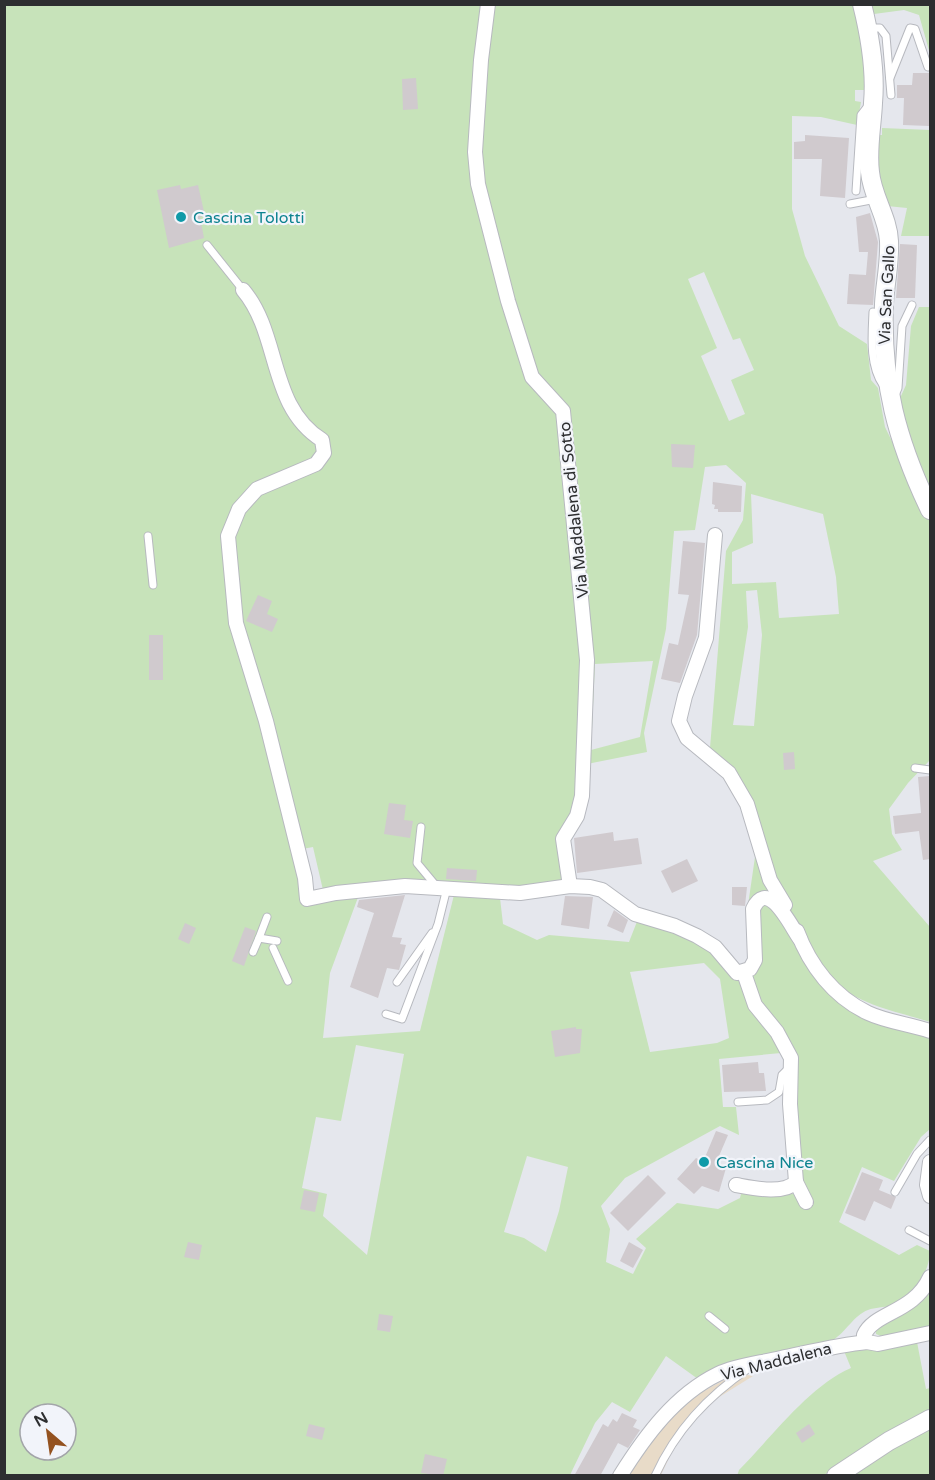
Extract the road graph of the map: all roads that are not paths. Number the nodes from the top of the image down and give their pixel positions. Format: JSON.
{"nodes":[{"id":1,"x":488,"y":4,"type":"edge"},
{"id":2,"x":862,"y":4,"type":"edge"},
{"id":3,"x":868,"y":28,"type":"junction"},
{"id":4,"x":928,"y":67,"type":"dead end"},
{"id":5,"x":890,"y":78,"type":"junction"},
{"id":6,"x":891,"y":95,"type":"dead end"},
{"id":7,"x":873,"y":104,"type":"junction"},
{"id":8,"x":856,"y":191,"type":"dead end"},
{"id":9,"x":876,"y":199,"type":"junction"},
{"id":10,"x":850,"y":204,"type":"dead end"},
{"id":11,"x":207,"y":245,"type":"dead end"},
{"id":12,"x":243,"y":290,"type":"joint"},
{"id":13,"x":912,"y":305,"type":"dead end"},
{"id":14,"x":873,"y":312,"type":"dead end"},
{"id":15,"x":890,"y":400,"type":"junction"},
{"id":16,"x":930,"y":510,"type":"edge"},
{"id":17,"x":714,"y":535,"type":"dead end"},
{"id":18,"x":148,"y":536,"type":"dead end"},
{"id":19,"x":153,"y":585,"type":"dead end"},
{"id":20,"x":915,"y":768,"type":"dead end"},
{"id":21,"x":930,"y":770,"type":"edge"},
{"id":22,"x":422,"y":827,"type":"dead end"},
{"id":23,"x":768,"y":873,"type":"junction"},
{"id":24,"x":570,"y":886,"type":"junction"},
{"id":25,"x":442,"y":888,"type":"junction"},
{"id":26,"x":756,"y":902,"type":"junction"},
{"id":27,"x":267,"y":917,"type":"dead end"},
{"id":28,"x":438,"y":924,"type":"junction"},
{"id":29,"x":259,"y":938,"type":"junction"},
{"id":30,"x":801,"y":939,"type":"junction"},
{"id":31,"x":277,"y":940,"type":"dead end"},
{"id":32,"x":273,"y":948,"type":"dead end"},
{"id":33,"x":253,"y":952,"type":"dead end"},
{"id":34,"x":744,"y":973,"type":"junction"},
{"id":35,"x":288,"y":981,"type":"dead end"},
{"id":36,"x":397,"y":982,"type":"dead end"},
{"id":37,"x":386,"y":1014,"type":"dead end"},
{"id":38,"x":930,"y":1032,"type":"edge"},
{"id":39,"x":791,"y":1066,"type":"junction"},
{"id":40,"x":738,"y":1102,"type":"dead end"},
{"id":41,"x":930,"y":1140,"type":"edge"},
{"id":42,"x":930,"y":1162,"type":"edge"},
{"id":43,"x":795,"y":1182,"type":"junction"},
{"id":44,"x":736,"y":1185,"type":"dead end"},
{"id":45,"x":895,"y":1192,"type":"dead end"},
{"id":46,"x":930,"y":1197,"type":"edge"},
{"id":47,"x":806,"y":1202,"type":"dead end"},
{"id":48,"x":909,"y":1230,"type":"dead end"},
{"id":49,"x":930,"y":1241,"type":"edge"},
{"id":50,"x":930,"y":1277,"type":"edge"},
{"id":51,"x":709,"y":1316,"type":"dead end"},
{"id":52,"x":725,"y":1329,"type":"dead end"},
{"id":53,"x":930,"y":1333,"type":"edge"},
{"id":54,"x":867,"y":1342,"type":"junction"},
{"id":55,"x":753,"y":1365,"type":"junction"},
{"id":56,"x":930,"y":1419,"type":"edge"},
{"id":57,"x":620,"y":1476,"type":"edge"},
{"id":58,"x":655,"y":1476,"type":"edge"},
{"id":59,"x":836,"y":1476,"type":"edge"}],
"edges":[{"from":1,"to":24,"type":"street","name":"Via Maddalena di Sotto"},
{"from":2,"to":3,"type":"street","name":"Via San Gallo"},
{"from":3,"to":5,"type":"lane"},
{"from":3,"to":7,"type":"street","name":"Via San Gallo"},
{"from":4,"to":5,"type":"lane"},
{"from":5,"to":6,"type":"lane"},
{"from":7,"to":8,"type":"lane"},
{"from":7,"to":9,"type":"street","name":"Via San Gallo"},
{"from":9,"to":10,"type":"lane"},
{"from":9,"to":15,"type":"street","name":"Via San Gallo"},
{"from":11,"to":12,"type":"lane"},
{"from":12,"to":25,"type":"street"},
{"from":13,"to":15,"type":"lane"},
{"from":14,"to":15,"type":"lane"},
{"from":15,"to":16,"type":"street","name":"Via San Gallo"},
{"from":17,"to":23,"type":"street"},
{"from":18,"to":19,"type":"lane"},
{"from":20,"to":21,"type":"lane"},
{"from":22,"to":25,"type":"lane"},
{"from":23,"to":26,"type":"street"},
{"from":23,"to":30,"type":"street"},
{"from":24,"to":25,"type":"street"},
{"from":24,"to":34,"type":"street"},
{"from":25,"to":28,"type":"lane"},
{"from":26,"to":30,"type":"street"},
{"from":26,"to":34,"type":"street"},
{"from":27,"to":29,"type":"lane"},
{"from":28,"to":36,"type":"lane"},
{"from":28,"to":37,"type":"lane"},
{"from":29,"to":31,"type":"lane"},
{"from":29,"to":33,"type":"lane"},
{"from":30,"to":38,"type":"street"},
{"from":32,"to":35,"type":"lane"},
{"from":34,"to":39,"type":"street"},
{"from":39,"to":40,"type":"lane"},
{"from":39,"to":43,"type":"street"},
{"from":41,"to":45,"type":"lane"},
{"from":42,"to":46,"type":"street"},
{"from":43,"to":44,"type":"street"},
{"from":43,"to":47,"type":"street"},
{"from":48,"to":49,"type":"lane"},
{"from":50,"to":54,"type":"street"},
{"from":51,"to":52,"type":"lane"},
{"from":53,"to":54,"type":"street","name":"Via Maddalena"},
{"from":54,"to":55,"type":"street","name":"Via Maddalena"},
{"from":55,"to":57,"type":"street","name":"Via Maddalena"},
{"from":55,"to":58,"type":"lane"},
{"from":56,"to":59,"type":"street"}]}
